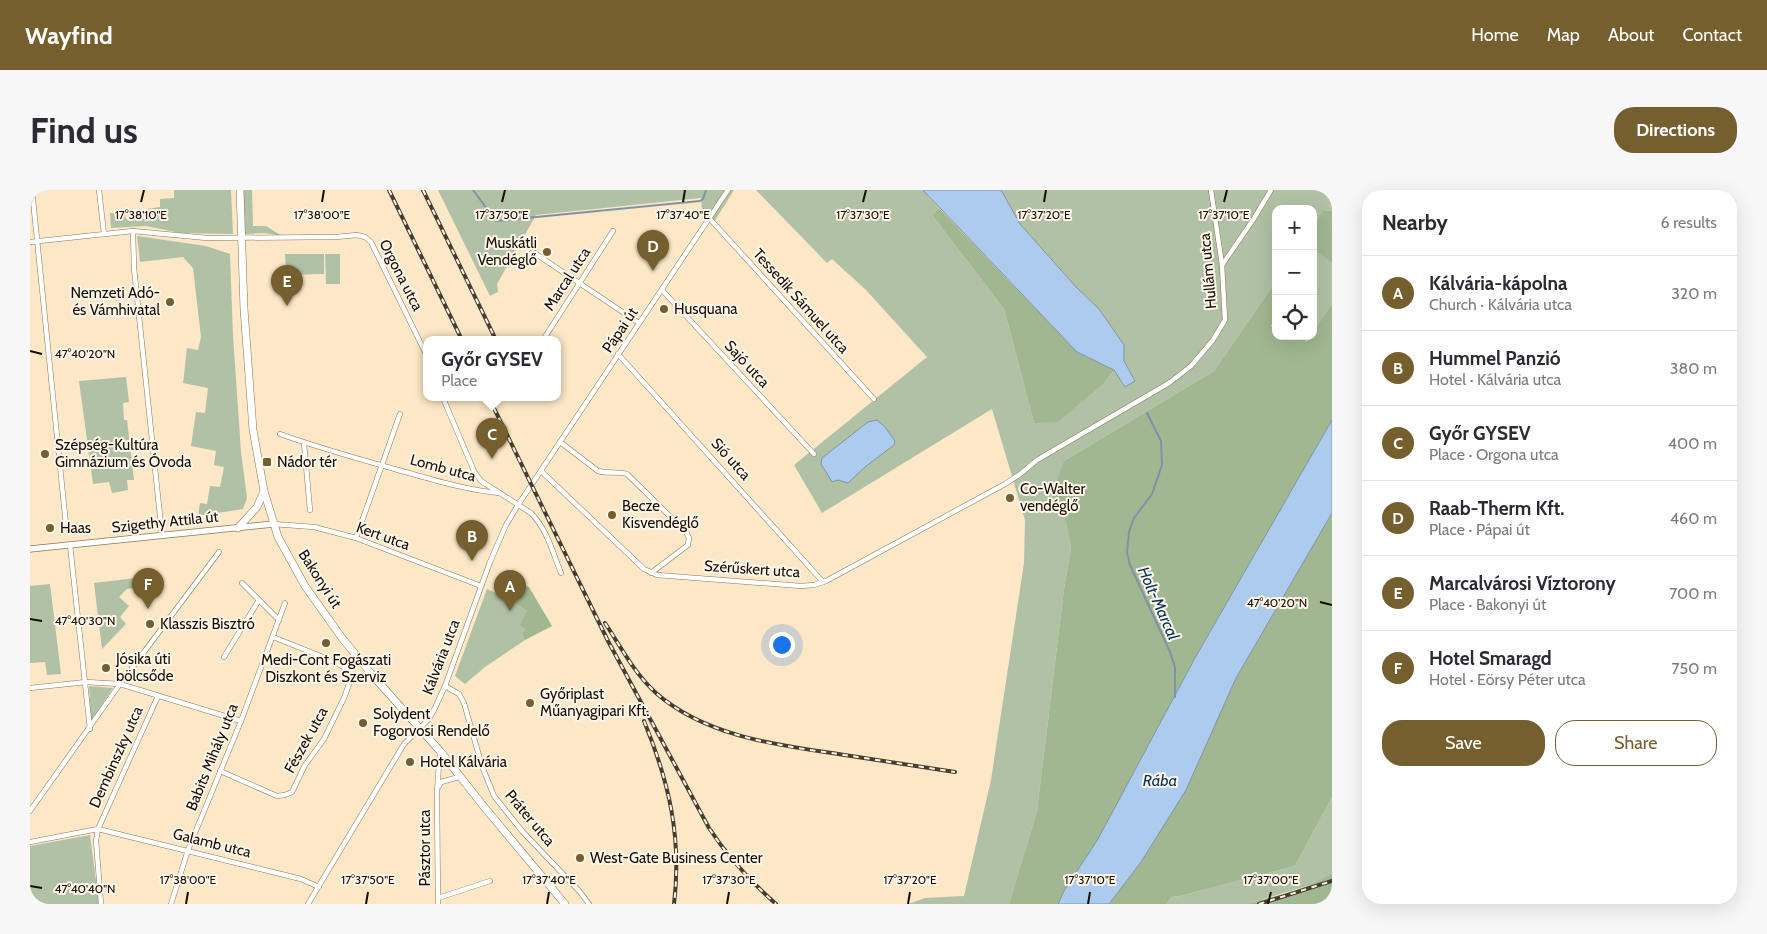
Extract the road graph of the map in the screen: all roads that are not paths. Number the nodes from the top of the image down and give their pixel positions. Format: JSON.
{"nodes":[{"id":1,"x":32,"y":190,"type":"edge"},
{"id":2,"x":99,"y":190,"type":"edge"},
{"id":3,"x":240,"y":190,"type":"edge"},
{"id":4,"x":728,"y":190,"type":"edge"},
{"id":5,"x":1211,"y":190,"type":"edge"},
{"id":6,"x":1271,"y":190,"type":"edge"},
{"id":7,"x":710,"y":219,"type":"junction"},
{"id":8,"x":134,"y":231,"type":"junction"},
{"id":9,"x":613,"y":231,"type":"dead end"},
{"id":10,"x":104,"y":234,"type":"junction"},
{"id":11,"x":242,"y":237,"type":"junction"},
{"id":12,"x":36,"y":241,"type":"junction"},
{"id":13,"x":30,"y":242,"type":"edge"},
{"id":14,"x":518,"y":264,"type":"dead end"},
{"id":15,"x":1222,"y":265,"type":"junction"},
{"id":16,"x":578,"y":282,"type":"junction"},
{"id":17,"x":662,"y":290,"type":"junction"},
{"id":18,"x":1225,"y":320,"type":"joint"},
{"id":19,"x":639,"y":322,"type":"junction"},
{"id":20,"x":544,"y":336,"type":"edge"},
{"id":21,"x":423,"y":348,"type":"edge"},
{"id":22,"x":618,"y":354,"type":"junction"},
{"id":23,"x":874,"y":399,"type":"dead end"},
{"id":24,"x":444,"y":401,"type":"edge"},
{"id":25,"x":400,"y":414,"type":"dead end"},
{"id":26,"x":280,"y":434,"type":"dead end"},
{"id":27,"x":560,"y":442,"type":"junction"},
{"id":28,"x":304,"y":443,"type":"junction"},
{"id":29,"x":814,"y":454,"type":"dead end"},
{"id":30,"x":382,"y":465,"type":"junction"},
{"id":31,"x":541,"y":471,"type":"junction"},
{"id":32,"x":531,"y":484,"type":"joint"},
{"id":33,"x":264,"y":491,"type":"junction"},
{"id":34,"x":499,"y":493,"type":"junction"},
{"id":35,"x":518,"y":505,"type":"junction"},
{"id":36,"x":310,"y":510,"type":"dead end"},
{"id":37,"x":273,"y":524,"type":"junction"},
{"id":38,"x":66,"y":525,"type":"dead end"},
{"id":39,"x":238,"y":528,"type":"junction"},
{"id":40,"x":162,"y":535,"type":"junction"},
{"id":41,"x":356,"y":538,"type":"junction"},
{"id":42,"x":70,"y":545,"type":"junction"},
{"id":43,"x":30,"y":549,"type":"edge"},
{"id":44,"x":219,"y":552,"type":"dead end"},
{"id":45,"x":561,"y":573,"type":"dead end"},
{"id":46,"x":651,"y":573,"type":"junction"},
{"id":47,"x":824,"y":582,"type":"junction"},
{"id":48,"x":242,"y":583,"type":"dead end"},
{"id":49,"x":481,"y":586,"type":"junction"},
{"id":50,"x":259,"y":600,"type":"junction"},
{"id":51,"x":285,"y":603,"type":"dead end"},
{"id":52,"x":279,"y":620,"type":"junction"},
{"id":53,"x":273,"y":637,"type":"junction"},
{"id":54,"x":224,"y":657,"type":"dead end"},
{"id":55,"x":86,"y":682,"type":"junction"},
{"id":56,"x":120,"y":684,"type":"junction"},
{"id":57,"x":445,"y":686,"type":"junction"},
{"id":58,"x":30,"y":688,"type":"edge"},
{"id":59,"x":158,"y":696,"type":"junction"},
{"id":60,"x":241,"y":721,"type":"junction"},
{"id":61,"x":420,"y":728,"type":"junction"},
{"id":62,"x":90,"y":729,"type":"junction"},
{"id":63,"x":440,"y":751,"type":"junction"},
{"id":64,"x":220,"y":771,"type":"junction"},
{"id":65,"x":459,"y":777,"type":"junction"},
{"id":66,"x":437,"y":792,"type":"junction"},
{"id":67,"x":30,"y":811,"type":"edge"},
{"id":68,"x":98,"y":829,"type":"junction"},
{"id":69,"x":30,"y":842,"type":"edge"},
{"id":70,"x":188,"y":850,"type":"junction"},
{"id":71,"x":490,"y":881,"type":"dead end"},
{"id":72,"x":319,"y":887,"type":"junction"},
{"id":73,"x":438,"y":898,"type":"junction"},
{"id":74,"x":101,"y":904,"type":"edge"},
{"id":75,"x":171,"y":904,"type":"edge"},
{"id":76,"x":308,"y":904,"type":"edge"},
{"id":77,"x":438,"y":904,"type":"edge"},
{"id":78,"x":565,"y":904,"type":"edge"},
{"id":79,"x":588,"y":904,"type":"edge"}],
"edges":[{"from":1,"to":12,"type":"street"},
{"from":2,"to":10,"type":"street"},
{"from":3,"to":11,"type":"main road","name":"Bakonyi út"},
{"from":4,"to":7,"type":"street","name":"Pápai út"},
{"from":5,"to":15,"type":"street","name":"Hullám utca"},
{"from":6,"to":15,"type":"street"},
{"from":7,"to":17,"type":"street","name":"Pápai út"},
{"from":7,"to":23,"type":"street","name":"Tessedik Sámuel utca"},
{"from":8,"to":10,"type":"street"},
{"from":8,"to":11,"type":"street"},
{"from":8,"to":40,"type":"street"},
{"from":9,"to":16,"type":"street","name":"Marcal utca"},
{"from":10,"to":12,"type":"street"},
{"from":11,"to":21,"type":"street","name":"Orgona utca"},
{"from":11,"to":33,"type":"main road","name":"Bakonyi út"},
{"from":12,"to":13,"type":"street"},
{"from":12,"to":38,"type":"street"},
{"from":14,"to":16,"type":"street"},
{"from":15,"to":18,"type":"street","name":"Hullám utca"},
{"from":16,"to":19,"type":"street"},
{"from":16,"to":20,"type":"street","name":"Marcal utca"},
{"from":17,"to":19,"type":"street","name":"Pápai út"},
{"from":17,"to":29,"type":"street","name":"Sajó utca"},
{"from":18,"to":47,"type":"street","name":"Szérűskert utca"},
{"from":19,"to":22,"type":"street","name":"Pápai út"},
{"from":22,"to":27,"type":"street","name":"Pápai út"},
{"from":22,"to":47,"type":"street","name":"Sió utca"},
{"from":24,"to":34,"type":"street"},
{"from":25,"to":30,"type":"street"},
{"from":26,"to":28,"type":"street","name":"Lomb utca"},
{"from":27,"to":31,"type":"street","name":"Pápai út"},
{"from":27,"to":46,"type":"street"},
{"from":28,"to":30,"type":"street","name":"Lomb utca"},
{"from":28,"to":36,"type":"street"},
{"from":30,"to":34,"type":"street","name":"Lomb utca"},
{"from":30,"to":41,"type":"street"},
{"from":31,"to":32,"type":"street","name":"Pápai út"},
{"from":31,"to":46,"type":"street"},
{"from":32,"to":35,"type":"street","name":"Kálvária utca"},
{"from":33,"to":37,"type":"main road","name":"Bakonyi út"},
{"from":33,"to":39,"type":"main road"},
{"from":34,"to":35,"type":"street","name":"Lomb utca"},
{"from":35,"to":45,"type":"street","name":"Lomb utca"},
{"from":35,"to":49,"type":"street","name":"Kálvária utca"},
{"from":37,"to":39,"type":"street","name":"Szigethy Attila út"},
{"from":37,"to":41,"type":"street","name":"Kert utca"},
{"from":37,"to":61,"type":"main road","name":"Bakonyi út"},
{"from":39,"to":40,"type":"street","name":"Szigethy Attila út"},
{"from":40,"to":42,"type":"street","name":"Szigethy Attila út"},
{"from":41,"to":49,"type":"street","name":"Kert utca"},
{"from":42,"to":43,"type":"street","name":"Szigethy Attila út"},
{"from":42,"to":55,"type":"street"},
{"from":44,"to":56,"type":"street"},
{"from":46,"to":47,"type":"street","name":"Szérűskert utca"},
{"from":48,"to":50,"type":"street"},
{"from":49,"to":57,"type":"street","name":"Kálvária utca"},
{"from":50,"to":52,"type":"street"},
{"from":50,"to":54,"type":"street"},
{"from":51,"to":52,"type":"street","name":"Babits Mihály utca"},
{"from":52,"to":53,"type":"street","name":"Babits Mihály utca"},
{"from":53,"to":60,"type":"street","name":"Babits Mihály utca"},
{"from":53,"to":64,"type":"street","name":"Fészek utca"},
{"from":55,"to":56,"type":"street"},
{"from":55,"to":58,"type":"street"},
{"from":55,"to":62,"type":"street"},
{"from":56,"to":59,"type":"street"},
{"from":56,"to":62,"type":"street"},
{"from":57,"to":61,"type":"street","name":"Kálvária utca"},
{"from":57,"to":79,"type":"street","name":"Práter utca"},
{"from":59,"to":60,"type":"street"},
{"from":59,"to":68,"type":"street","name":"Dembinszky utca"},
{"from":60,"to":64,"type":"street","name":"Babits Mihály utca"},
{"from":61,"to":63,"type":"main road","name":"Bakonyi út"},
{"from":61,"to":72,"type":"street","name":"Kálvária utca"},
{"from":62,"to":67,"type":"street"},
{"from":63,"to":65,"type":"main road","name":"Bakonyi út"},
{"from":63,"to":66,"type":"street","name":"Pásztor utca"},
{"from":64,"to":70,"type":"street","name":"Babits Mihály utca"},
{"from":65,"to":66,"type":"street","name":"Pásztor utca"},
{"from":65,"to":78,"type":"main road","name":"Bakonyi út"},
{"from":66,"to":73,"type":"street","name":"Pásztor utca"},
{"from":68,"to":69,"type":"street"},
{"from":68,"to":70,"type":"street","name":"Galamb utca"},
{"from":68,"to":74,"type":"street"},
{"from":70,"to":72,"type":"street","name":"Galamb utca"},
{"from":70,"to":75,"type":"street","name":"Babits Mihály utca"},
{"from":71,"to":73,"type":"street"},
{"from":72,"to":76,"type":"street","name":"Kálvária utca"},
{"from":73,"to":77,"type":"street","name":"Pásztor utca"}]}
